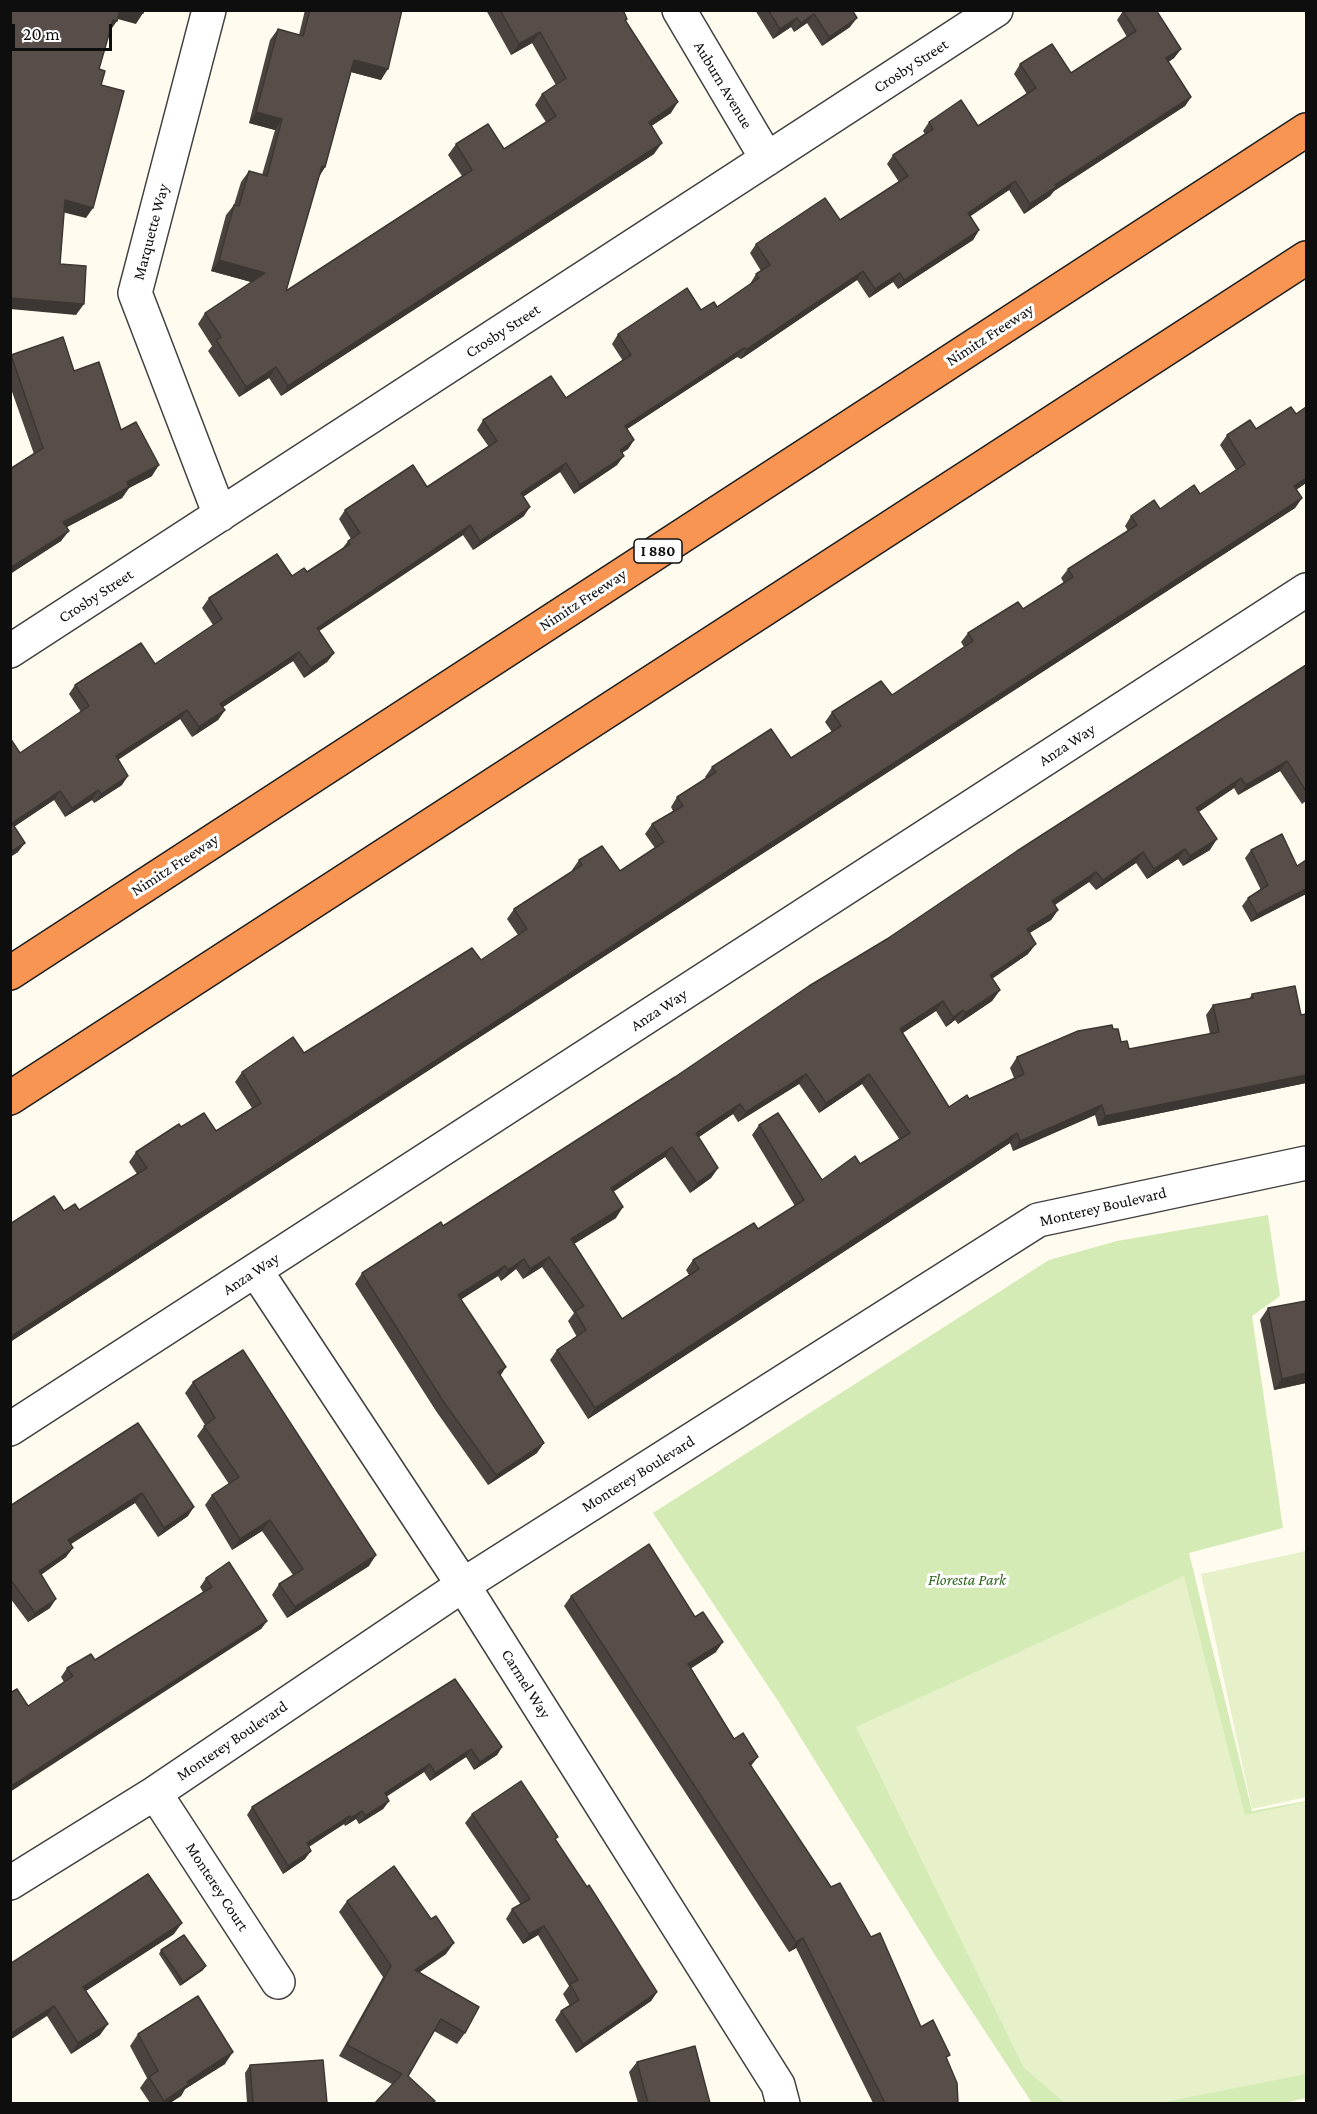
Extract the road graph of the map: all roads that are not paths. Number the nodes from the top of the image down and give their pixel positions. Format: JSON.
{"nodes":[{"id":1,"x":209,"y":10,"type":"edge"},
{"id":2,"x":679,"y":10,"type":"edge"},
{"id":3,"x":996,"y":10,"type":"edge"},
{"id":4,"x":1306,"y":130,"type":"edge"},
{"id":5,"x":767,"y":159,"type":"junction"},
{"id":6,"x":1306,"y":258,"type":"edge"},
{"id":7,"x":220,"y":515,"type":"junction"},
{"id":8,"x":1306,"y":590,"type":"edge"},
{"id":9,"x":10,"y":651,"type":"edge"},
{"id":10,"x":10,"y":973,"type":"edge"},
{"id":11,"x":10,"y":1098,"type":"edge"},
{"id":12,"x":1306,"y":1163,"type":"edge"},
{"id":13,"x":256,"y":1271,"type":"junction"},
{"id":14,"x":10,"y":1429,"type":"edge"},
{"id":15,"x":463,"y":1585,"type":"junction"},
{"id":16,"x":155,"y":1793,"type":"junction"},
{"id":17,"x":10,"y":1883,"type":"edge"},
{"id":18,"x":278,"y":1982,"type":"dead end"},
{"id":19,"x":783,"y":2103,"type":"edge"}],
"edges":[{"from":1,"to":7,"type":"street","name":"Marquette Way"},
{"from":2,"to":5,"type":"street","name":"Auburn Avenue"},
{"from":3,"to":5,"type":"street","name":"Crosby Street"},
{"from":4,"to":10,"type":"highway","name":"Nimitz Freeway","number":"I 880"},
{"from":5,"to":7,"type":"street","name":"Crosby Street"},
{"from":6,"to":11,"type":"highway"},
{"from":7,"to":9,"type":"street","name":"Crosby Street"},
{"from":8,"to":13,"type":"street","name":"Anza Way"},
{"from":12,"to":15,"type":"street","name":"Monterey Boulevard"},
{"from":13,"to":14,"type":"street","name":"Anza Way"},
{"from":13,"to":15,"type":"street","name":"Carmel Way"},
{"from":15,"to":16,"type":"street","name":"Monterey Boulevard"},
{"from":15,"to":19,"type":"street","name":"Carmel Way"},
{"from":16,"to":17,"type":"street","name":"Monterey Boulevard"},
{"from":16,"to":18,"type":"street","name":"Monterey Court"}]}
